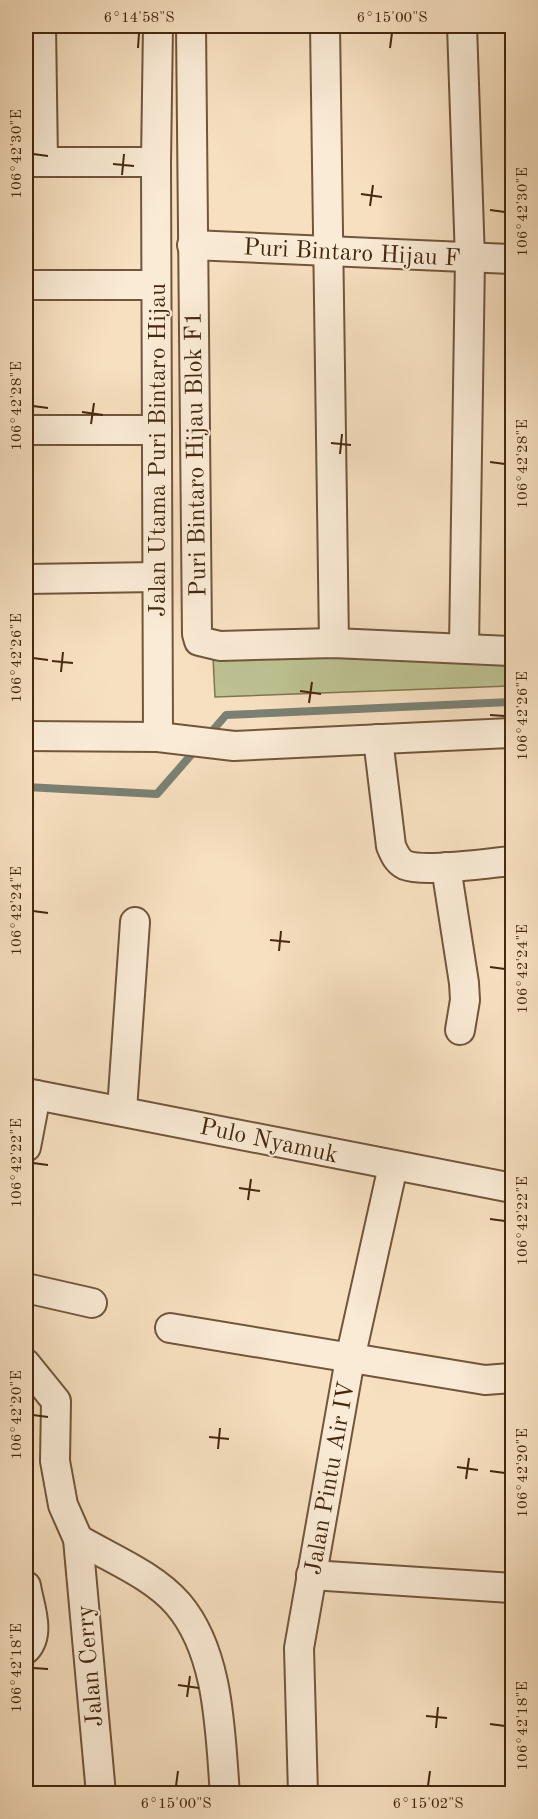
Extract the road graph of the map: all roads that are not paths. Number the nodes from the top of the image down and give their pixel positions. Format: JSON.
{"nodes":[{"id":1,"x":41,"y":26,"type":"edge"},
{"id":2,"x":158,"y":26,"type":"edge"},
{"id":3,"x":191,"y":26,"type":"edge"},
{"id":4,"x":325,"y":26,"type":"edge"},
{"id":5,"x":462,"y":26,"type":"edge"},
{"id":6,"x":34,"y":162,"type":"edge"},
{"id":7,"x":156,"y":162,"type":"junction"},
{"id":8,"x":192,"y":245,"type":"junction"},
{"id":9,"x":328,"y":252,"type":"junction"},
{"id":10,"x":470,"y":259,"type":"junction"},
{"id":11,"x":513,"y":260,"type":"edge"},
{"id":12,"x":26,"y":285,"type":"edge"},
{"id":13,"x":156,"y":285,"type":"junction"},
{"id":14,"x":26,"y":430,"type":"edge"},
{"id":15,"x":157,"y":430,"type":"junction"},
{"id":16,"x":157,"y":578,"type":"junction"},
{"id":17,"x":26,"y":579,"type":"edge"},
{"id":18,"x":334,"y":643,"type":"junction"},
{"id":19,"x":464,"y":647,"type":"junction"},
{"id":20,"x":513,"y":651,"type":"edge"},
{"id":21,"x":513,"y":733,"type":"edge"},
{"id":22,"x":26,"y":736,"type":"edge"},
{"id":23,"x":171,"y":739,"type":"junction"},
{"id":24,"x":378,"y":740,"type":"junction"},
{"id":25,"x":513,"y":861,"type":"edge"},
{"id":26,"x":446,"y":867,"type":"junction"},
{"id":27,"x":135,"y":922,"type":"dead end"},
{"id":28,"x":460,"y":1030,"type":"dead end"},
{"id":29,"x":31,"y":1094,"type":"edge"},
{"id":30,"x":122,"y":1110,"type":"junction"},
{"id":31,"x":26,"y":1147,"type":"edge"},
{"id":32,"x":393,"y":1166,"type":"junction"},
{"id":33,"x":513,"y":1188,"type":"edge"},
{"id":34,"x":26,"y":1287,"type":"edge"},
{"id":35,"x":92,"y":1303,"type":"dead end"},
{"id":36,"x":170,"y":1328,"type":"dead end"},
{"id":37,"x":350,"y":1359,"type":"junction"},
{"id":38,"x":26,"y":1364,"type":"edge"},
{"id":39,"x":513,"y":1378,"type":"edge"},
{"id":40,"x":75,"y":1532,"type":"junction"},
{"id":41,"x":311,"y":1575,"type":"junction"},
{"id":42,"x":26,"y":1586,"type":"edge"},
{"id":43,"x":513,"y":1588,"type":"edge"},
{"id":44,"x":26,"y":1649,"type":"edge"},
{"id":45,"x":101,"y":1794,"type":"edge"},
{"id":46,"x":225,"y":1794,"type":"edge"},
{"id":47,"x":303,"y":1794,"type":"edge"}],
"edges":[{"from":1,"to":6,"type":"street"},
{"from":2,"to":7,"type":"street","name":"Jalan Utama Puri Bintaro Hijau"},
{"from":3,"to":8,"type":"street"},
{"from":4,"to":9,"type":"street"},
{"from":5,"to":10,"type":"street"},
{"from":6,"to":7,"type":"street"},
{"from":7,"to":13,"type":"street","name":"Jalan Utama Puri Bintaro Hijau"},
{"from":8,"to":9,"type":"street","name":"Puri Bintaro Hijau F"},
{"from":8,"to":18,"type":"street","name":"Puri Bintaro Hijau Blok F1"},
{"from":9,"to":10,"type":"street","name":"Puri Bintaro Hijau F"},
{"from":9,"to":18,"type":"street"},
{"from":10,"to":11,"type":"street","name":"Puri Bintaro Hijau F"},
{"from":10,"to":19,"type":"street"},
{"from":12,"to":13,"type":"street"},
{"from":13,"to":15,"type":"street","name":"Jalan Utama Puri Bintaro Hijau"},
{"from":14,"to":15,"type":"street"},
{"from":15,"to":16,"type":"street","name":"Jalan Utama Puri Bintaro Hijau"},
{"from":16,"to":17,"type":"street"},
{"from":16,"to":23,"type":"street","name":"Jalan Utama Puri Bintaro Hijau"},
{"from":18,"to":19,"type":"street"},
{"from":19,"to":20,"type":"street"},
{"from":21,"to":24,"type":"street"},
{"from":22,"to":23,"type":"street"},
{"from":23,"to":24,"type":"street"},
{"from":24,"to":26,"type":"street"},
{"from":25,"to":26,"type":"street"},
{"from":26,"to":28,"type":"street"},
{"from":27,"to":30,"type":"street"},
{"from":29,"to":30,"type":"street","name":"Pulo Nyamuk"},
{"from":29,"to":31,"type":"street"},
{"from":30,"to":32,"type":"street","name":"Pulo Nyamuk"},
{"from":32,"to":33,"type":"street","name":"Pulo Nyamuk"},
{"from":32,"to":37,"type":"street","name":"Jalan Pintu Air IV"},
{"from":34,"to":35,"type":"street"},
{"from":36,"to":37,"type":"street"},
{"from":37,"to":39,"type":"street"},
{"from":37,"to":41,"type":"street","name":"Jalan Pintu Air IV"},
{"from":38,"to":40,"type":"street","name":"Jalan Cerry"},
{"from":40,"to":45,"type":"street","name":"Jalan Cerry"},
{"from":40,"to":46,"type":"street"},
{"from":41,"to":43,"type":"street"},
{"from":41,"to":47,"type":"street","name":"Jalan Pintu Air IV"},
{"from":42,"to":44,"type":"street"}]}
